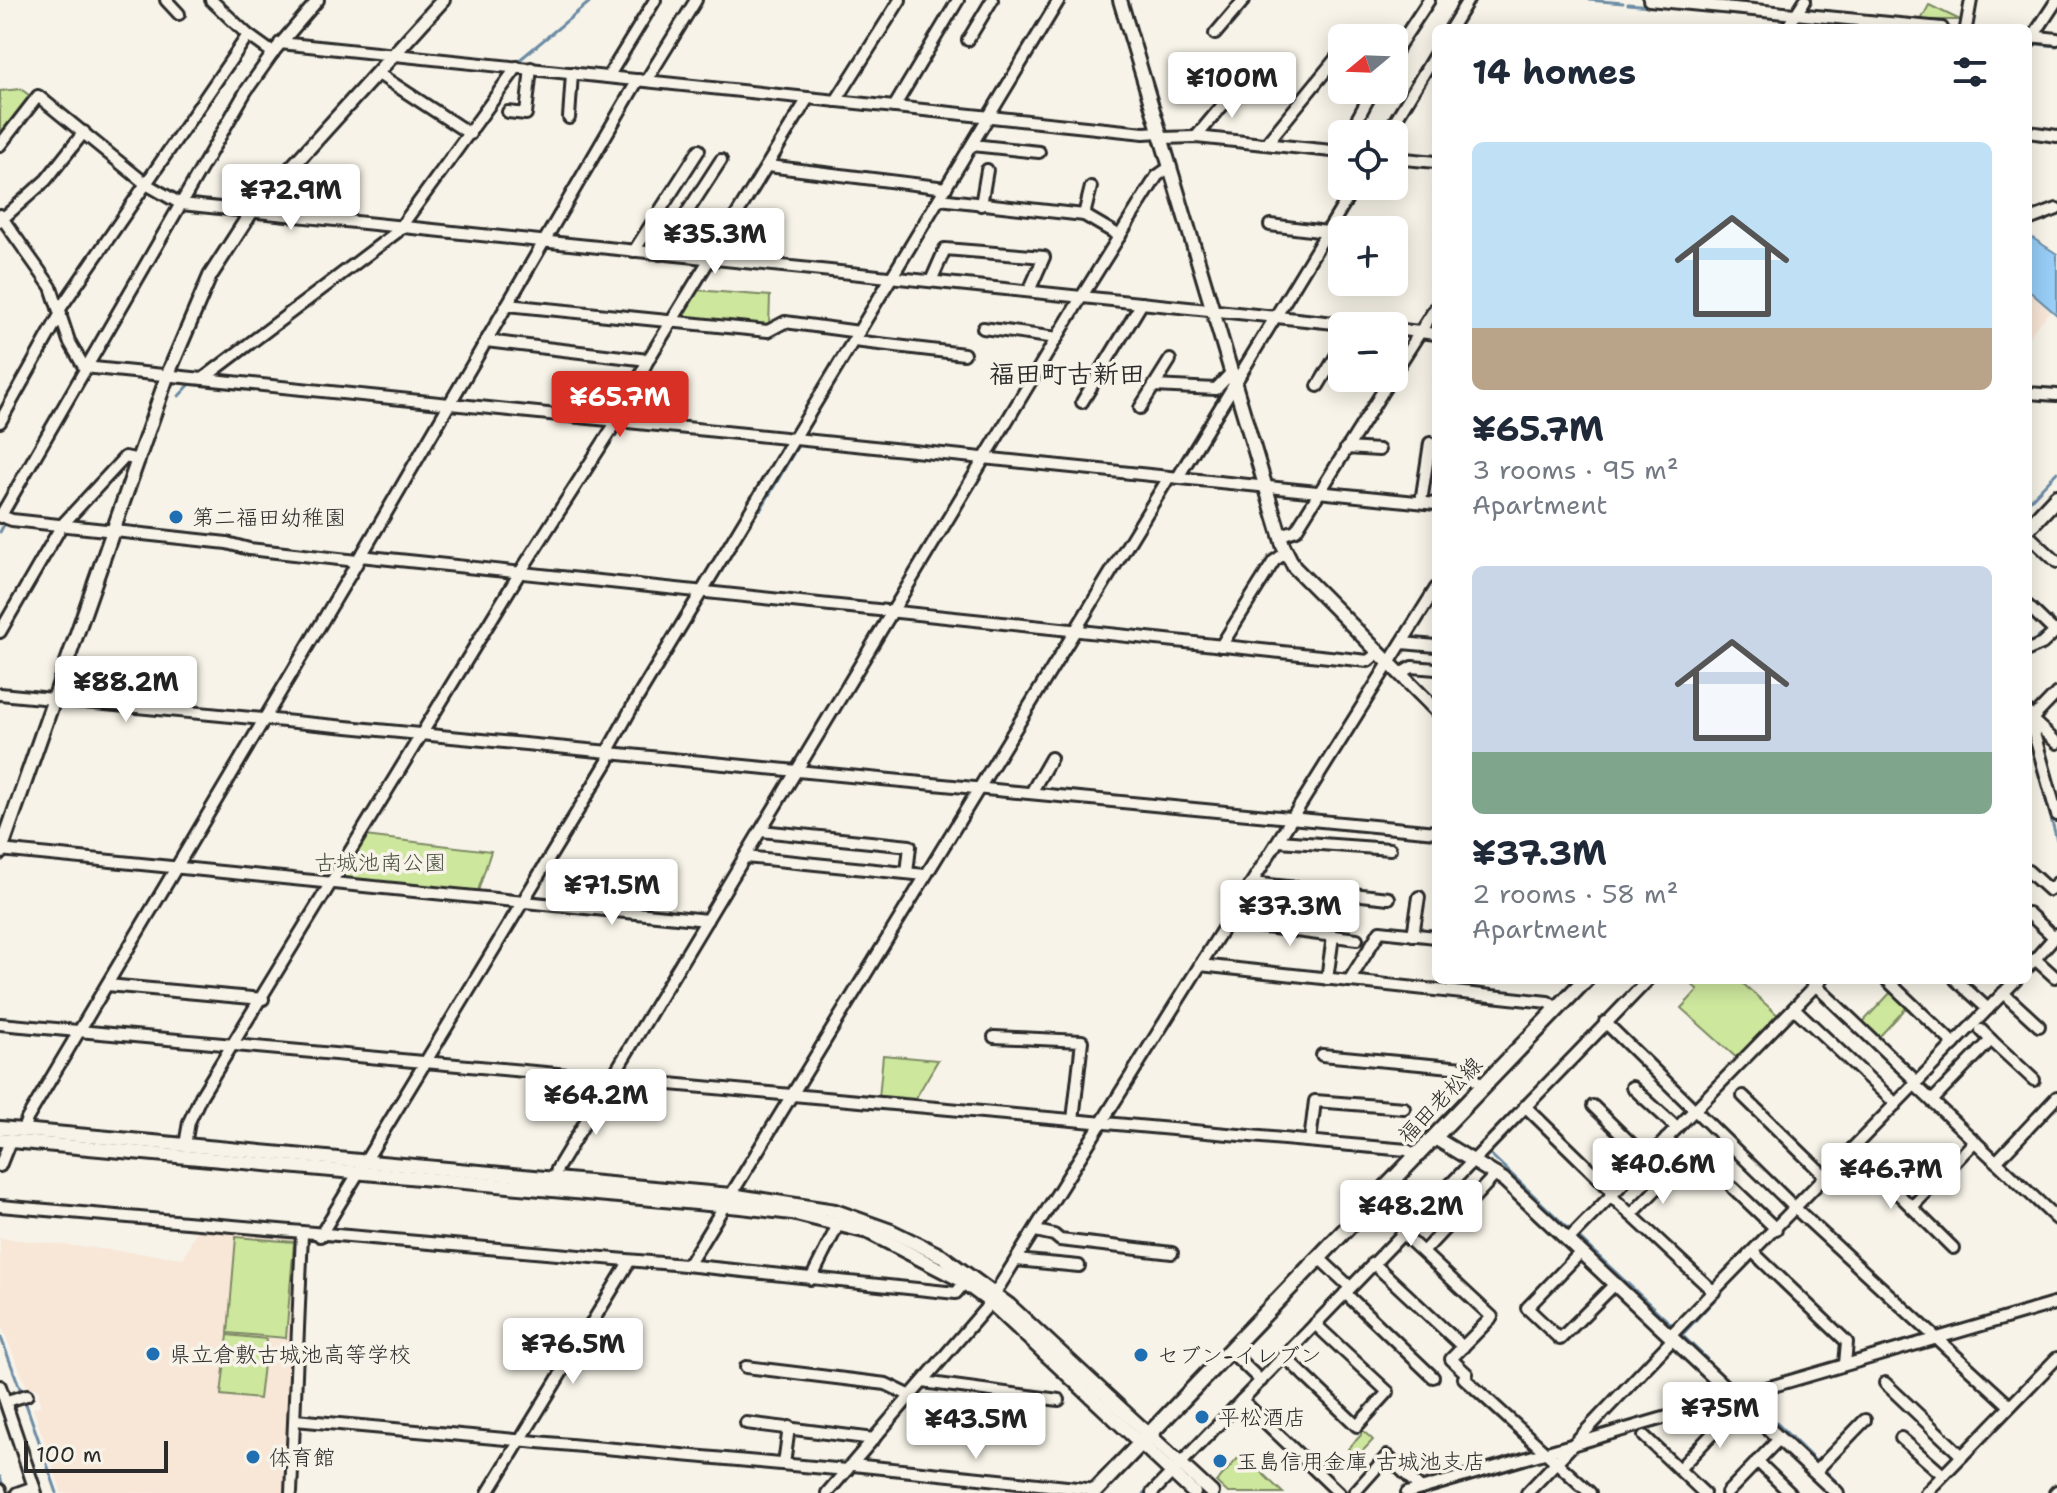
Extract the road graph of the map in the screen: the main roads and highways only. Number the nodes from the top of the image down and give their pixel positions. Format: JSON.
{"nodes":[{"id":1,"x":2057,"y":497,"type":"edge"},
{"id":2,"x":2032,"y":524,"type":"edge"},
{"id":3,"x":1581,"y":984,"type":"edge"},
{"id":4,"x":1095,"y":1491,"type":"edge"}],
"edges":[{"from":1,"to":2,"type":"main road"},
{"from":3,"to":4,"type":"main road","name":"福田老松線"}]}
